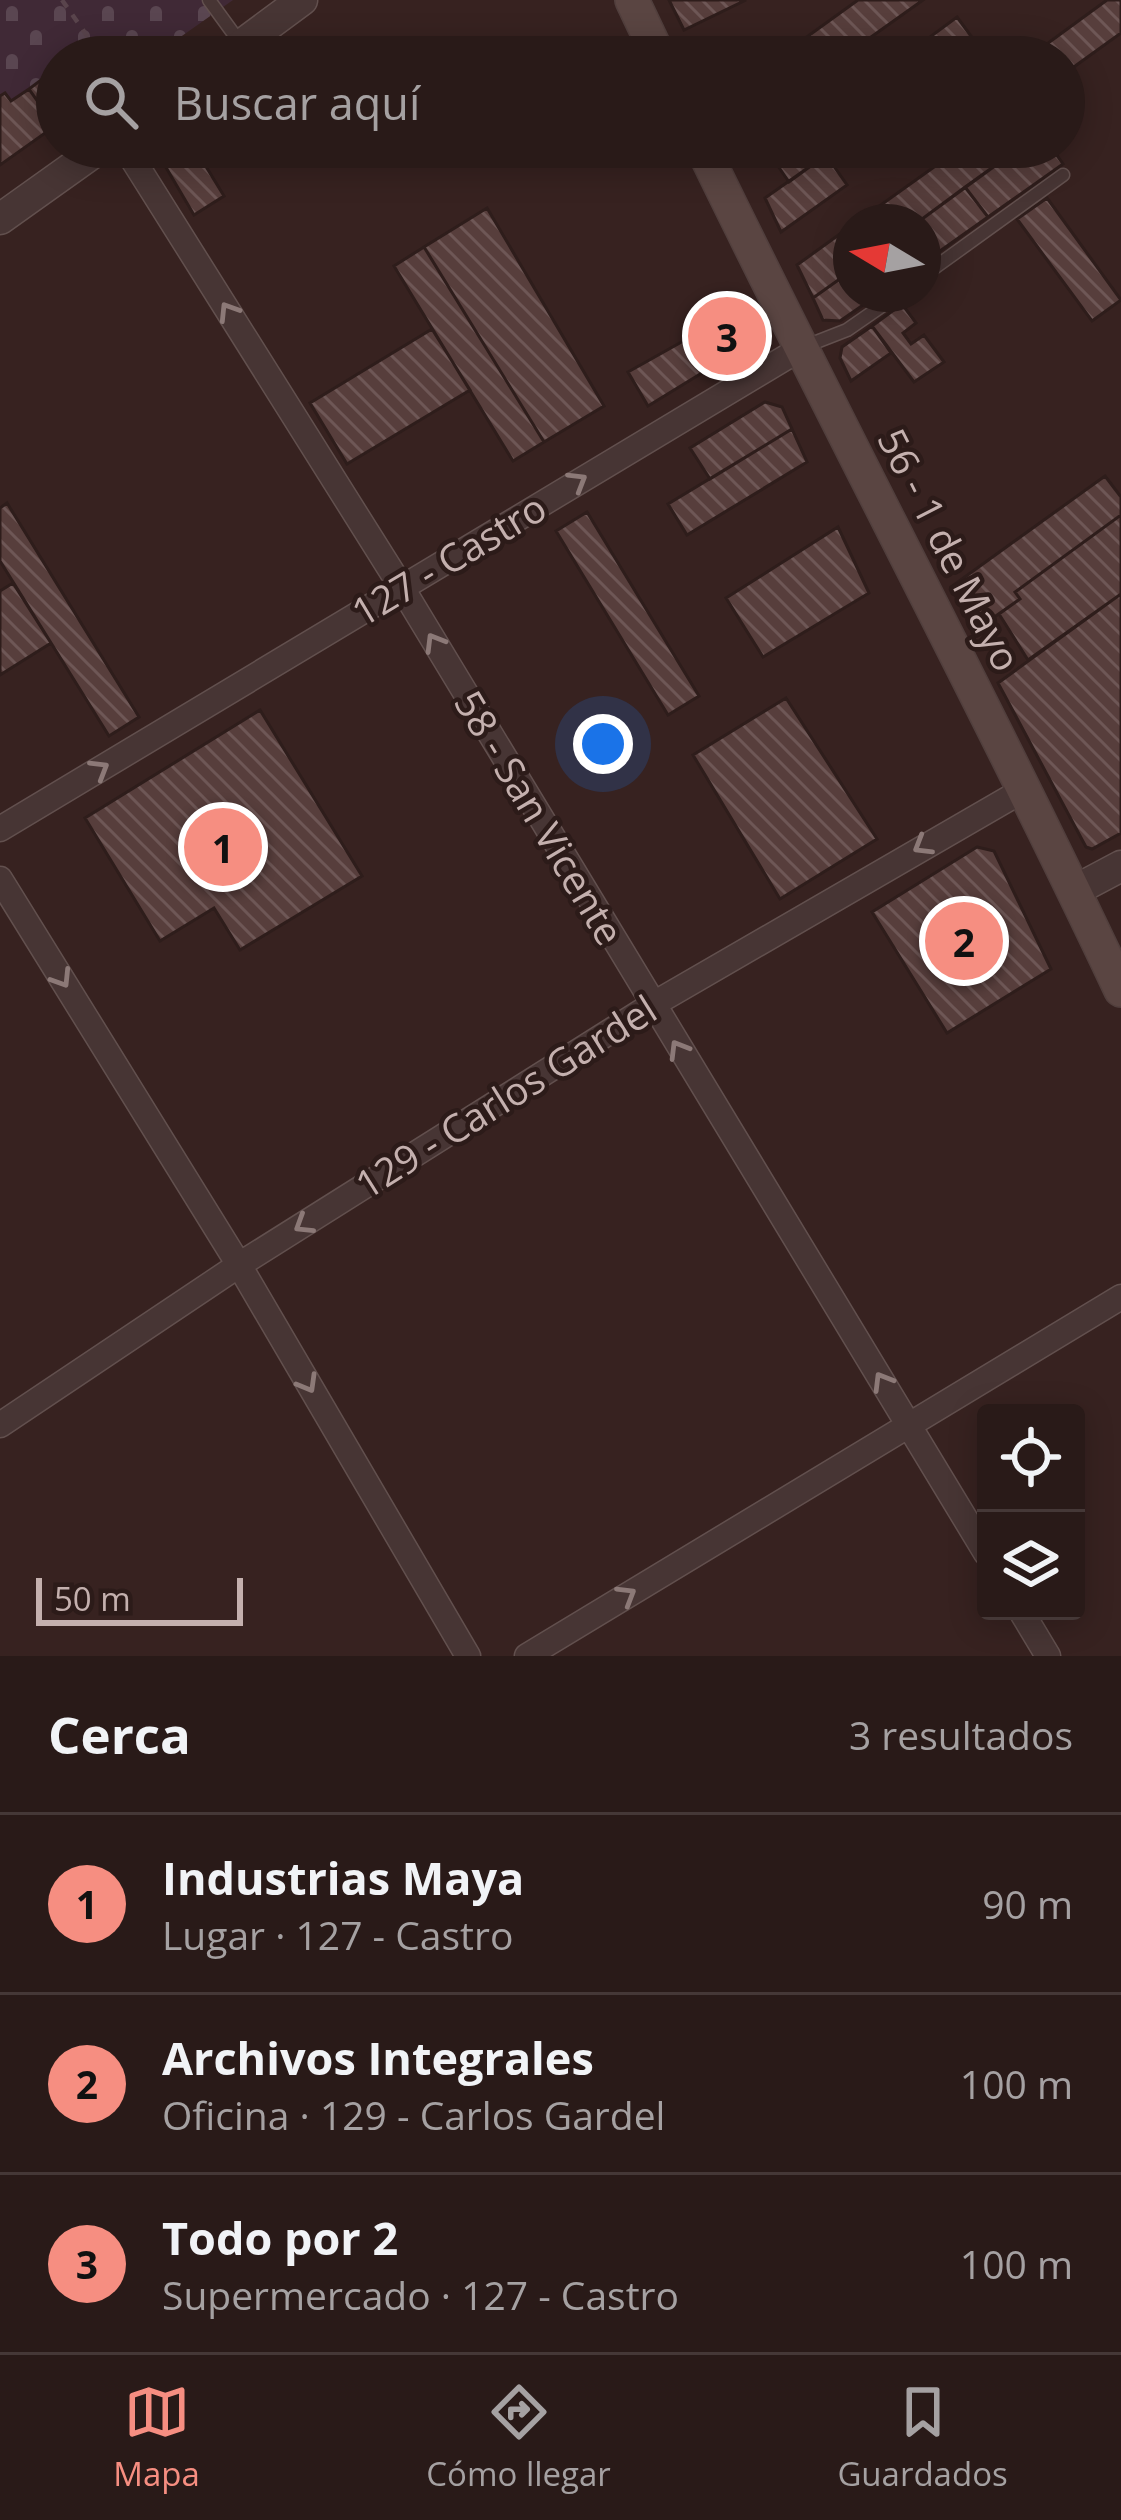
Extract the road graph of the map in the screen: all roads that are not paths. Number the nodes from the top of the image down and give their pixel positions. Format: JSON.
{"nodes":[{"id":1,"x":209,"y":0,"type":"edge"},
{"id":2,"x":302,"y":0,"type":"edge"},
{"id":3,"x":632,"y":0,"type":"edge"},
{"id":4,"x":226,"y":36,"type":"edge"},
{"id":5,"x":253,"y":36,"type":"edge"},
{"id":6,"x":649,"y":36,"type":"edge"},
{"id":7,"x":72,"y":168,"type":"edge"},
{"id":8,"x":138,"y":168,"type":"edge"},
{"id":9,"x":712,"y":168,"type":"edge"},
{"id":10,"x":1063,"y":175,"type":"dead end"},
{"id":11,"x":0,"y":220,"type":"edge"},
{"id":12,"x":941,"y":263,"type":"edge"},
{"id":13,"x":873,"y":312,"type":"edge"},
{"id":14,"x":800,"y":349,"type":"junction"},
{"id":15,"x":402,"y":588,"type":"junction"},
{"id":16,"x":1024,"y":789,"type":"junction"},
{"id":17,"x":0,"y":829,"type":"edge"},
{"id":18,"x":1121,"y":866,"type":"edge"},
{"id":19,"x":0,"y":879,"type":"edge"},
{"id":20,"x":1074,"y":891,"type":"junction"},
{"id":21,"x":1121,"y":991,"type":"edge"},
{"id":22,"x":652,"y":1006,"type":"junction"},
{"id":23,"x":239,"y":1265,"type":"junction"},
{"id":24,"x":1121,"y":1297,"type":"edge"},
{"id":25,"x":908,"y":1423,"type":"junction"},
{"id":26,"x":0,"y":1425,"type":"edge"},
{"id":27,"x":977,"y":1538,"type":"edge"},
{"id":28,"x":1026,"y":1620,"type":"edge"},
{"id":29,"x":468,"y":1656,"type":"edge"},
{"id":30,"x":527,"y":1656,"type":"edge"},
{"id":31,"x":1048,"y":1656,"type":"edge"}],
"edges":[{"from":1,"to":4,"type":"lane"},
{"from":2,"to":5,"type":"street"},
{"from":3,"to":6,"type":"main road"},
{"from":7,"to":11,"type":"street"},
{"from":15,"to":8,"type":"street","name":"58 - San Vicente","one_way":true},
{"from":9,"to":14,"type":"main road","name":"56 - 1 de Mayo"},
{"from":10,"to":12,"type":"lane"},
{"from":13,"to":14,"type":"lane","name":"127 - Castro"},
{"from":15,"to":14,"type":"street","name":"127 - Castro","one_way":true},
{"from":14,"to":16,"type":"main road","name":"56 - 1 de Mayo"},
{"from":17,"to":15,"type":"street","name":"127 - Castro","one_way":true},
{"from":22,"to":15,"type":"street","name":"58 - San Vicente","one_way":true},
{"from":16,"to":20,"type":"main road","name":"56 - 1 de Mayo"},
{"from":16,"to":22,"type":"street","name":"129 - Carlos Gardel","one_way":true},
{"from":18,"to":20,"type":"street"},
{"from":19,"to":23,"type":"street","one_way":true},
{"from":20,"to":21,"type":"main road","name":"56 - 1 de Mayo"},
{"from":22,"to":23,"type":"street","name":"129 - Carlos Gardel","one_way":true},
{"from":25,"to":22,"type":"street","name":"58 - San Vicente","one_way":true},
{"from":23,"to":26,"type":"street","name":"129 - Carlos Gardel"},
{"from":23,"to":29,"type":"street","one_way":true},
{"from":24,"to":25,"type":"street"},
{"from":25,"to":27,"type":"street","name":"58 - San Vicente"},
{"from":30,"to":25,"type":"street","one_way":true},
{"from":28,"to":31,"type":"street"}]}
